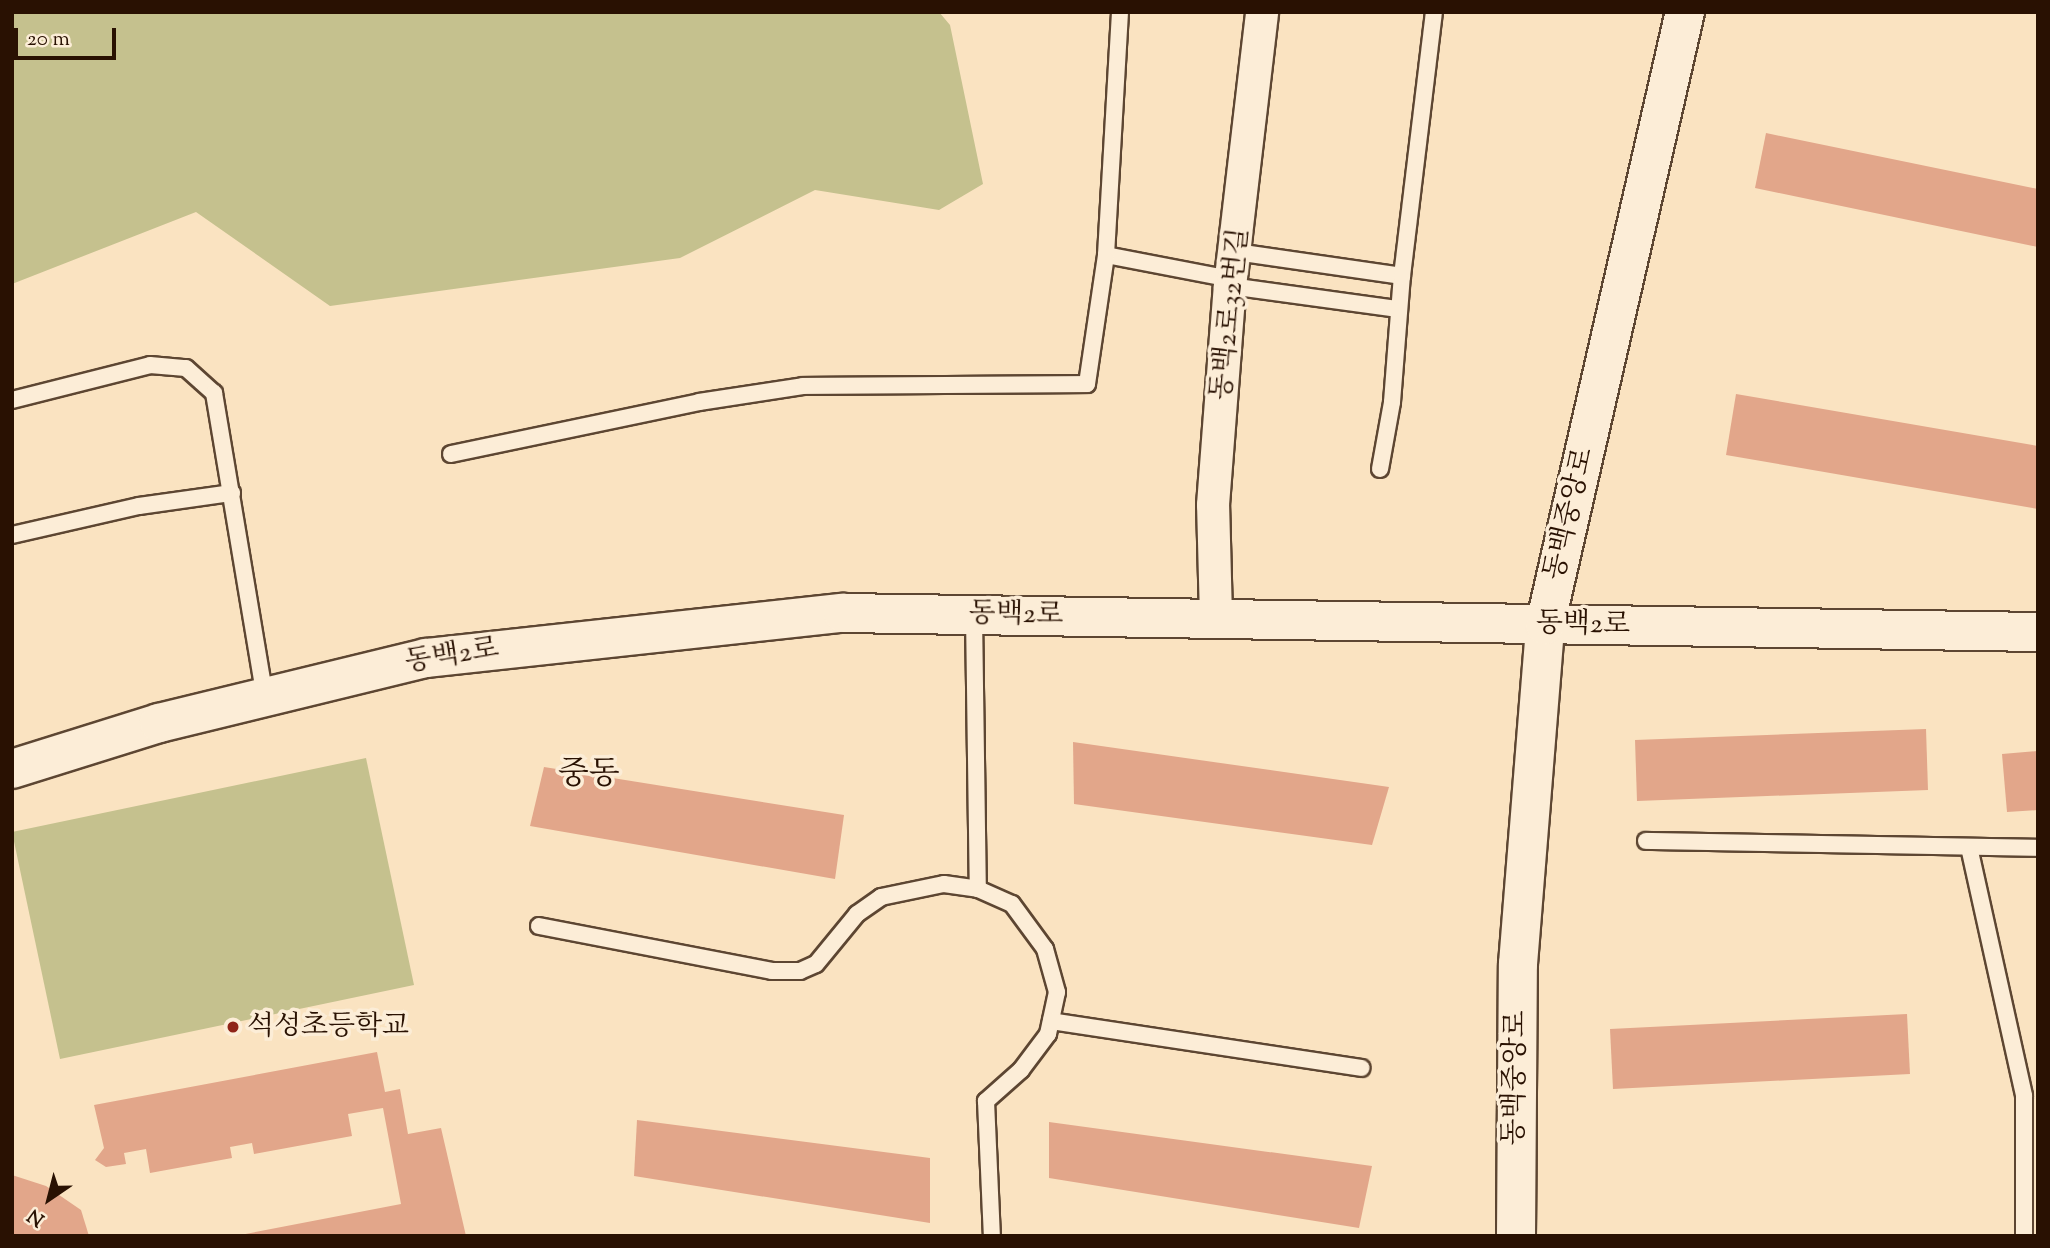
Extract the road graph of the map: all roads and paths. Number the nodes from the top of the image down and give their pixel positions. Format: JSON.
{"nodes":[{"id":1,"x":1120,"y":12,"type":"edge"},
{"id":2,"x":1262,"y":12,"type":"edge"},
{"id":3,"x":1434,"y":12,"type":"edge"},
{"id":4,"x":1685,"y":12,"type":"edge"},
{"id":5,"x":1106,"y":255,"type":"junction"},
{"id":6,"x":1232,"y":272,"type":"junction"},
{"id":7,"x":1402,"y":276,"type":"junction"},
{"id":8,"x":1398,"y":309,"type":"junction"},
{"id":9,"x":12,"y":400,"type":"edge"},
{"id":10,"x":452,"y":454,"type":"dead end"},
{"id":11,"x":1380,"y":469,"type":"dead end"},
{"id":12,"x":232,"y":493,"type":"junction"},
{"id":13,"x":12,"y":535,"type":"edge"},
{"id":14,"x":974,"y":615,"type":"junction"},
{"id":15,"x":1216,"y":617,"type":"junction"},
{"id":16,"x":1545,"y":625,"type":"junction"},
{"id":17,"x":2038,"y":632,"type":"edge"},
{"id":18,"x":265,"y":697,"type":"junction"},
{"id":19,"x":12,"y":769,"type":"edge"},
{"id":20,"x":1646,"y":841,"type":"dead end"},
{"id":21,"x":1969,"y":848,"type":"junction"},
{"id":22,"x":2038,"y":848,"type":"edge"},
{"id":23,"x":978,"y":889,"type":"junction"},
{"id":24,"x":539,"y":926,"type":"dead end"},
{"id":25,"x":1051,"y":1021,"type":"junction"},
{"id":26,"x":1361,"y":1068,"type":"dead end"},
{"id":27,"x":992,"y":1236,"type":"edge"},
{"id":28,"x":1516,"y":1236,"type":"edge"},
{"id":29,"x":2024,"y":1236,"type":"edge"}],
"edges":[{"from":1,"to":5,"type":"lane"},
{"from":2,"to":6,"type":"street","name":"동백2로32번길"},
{"from":3,"to":7,"type":"lane"},
{"from":4,"to":16,"type":"street","name":"동백중앙로"},
{"from":5,"to":6,"type":"lane"},
{"from":5,"to":10,"type":"lane"},
{"from":6,"to":7,"type":"lane"},
{"from":6,"to":8,"type":"lane"},
{"from":6,"to":15,"type":"street","name":"동백2로32번길"},
{"from":7,"to":8,"type":"lane"},
{"from":8,"to":11,"type":"lane"},
{"from":9,"to":12,"type":"lane"},
{"from":12,"to":13,"type":"lane"},
{"from":12,"to":18,"type":"lane"},
{"from":14,"to":15,"type":"street","name":"동백2로"},
{"from":14,"to":18,"type":"street","name":"동백2로"},
{"from":14,"to":23,"type":"lane"},
{"from":15,"to":16,"type":"street","name":"동백2로"},
{"from":16,"to":17,"type":"street","name":"동백2로"},
{"from":16,"to":28,"type":"street","name":"동백중앙로"},
{"from":18,"to":19,"type":"street","name":"동백2로"},
{"from":20,"to":21,"type":"lane"},
{"from":21,"to":22,"type":"lane"},
{"from":21,"to":29,"type":"lane"},
{"from":23,"to":24,"type":"lane"},
{"from":23,"to":25,"type":"lane"},
{"from":25,"to":26,"type":"lane"},
{"from":25,"to":27,"type":"lane"}]}
